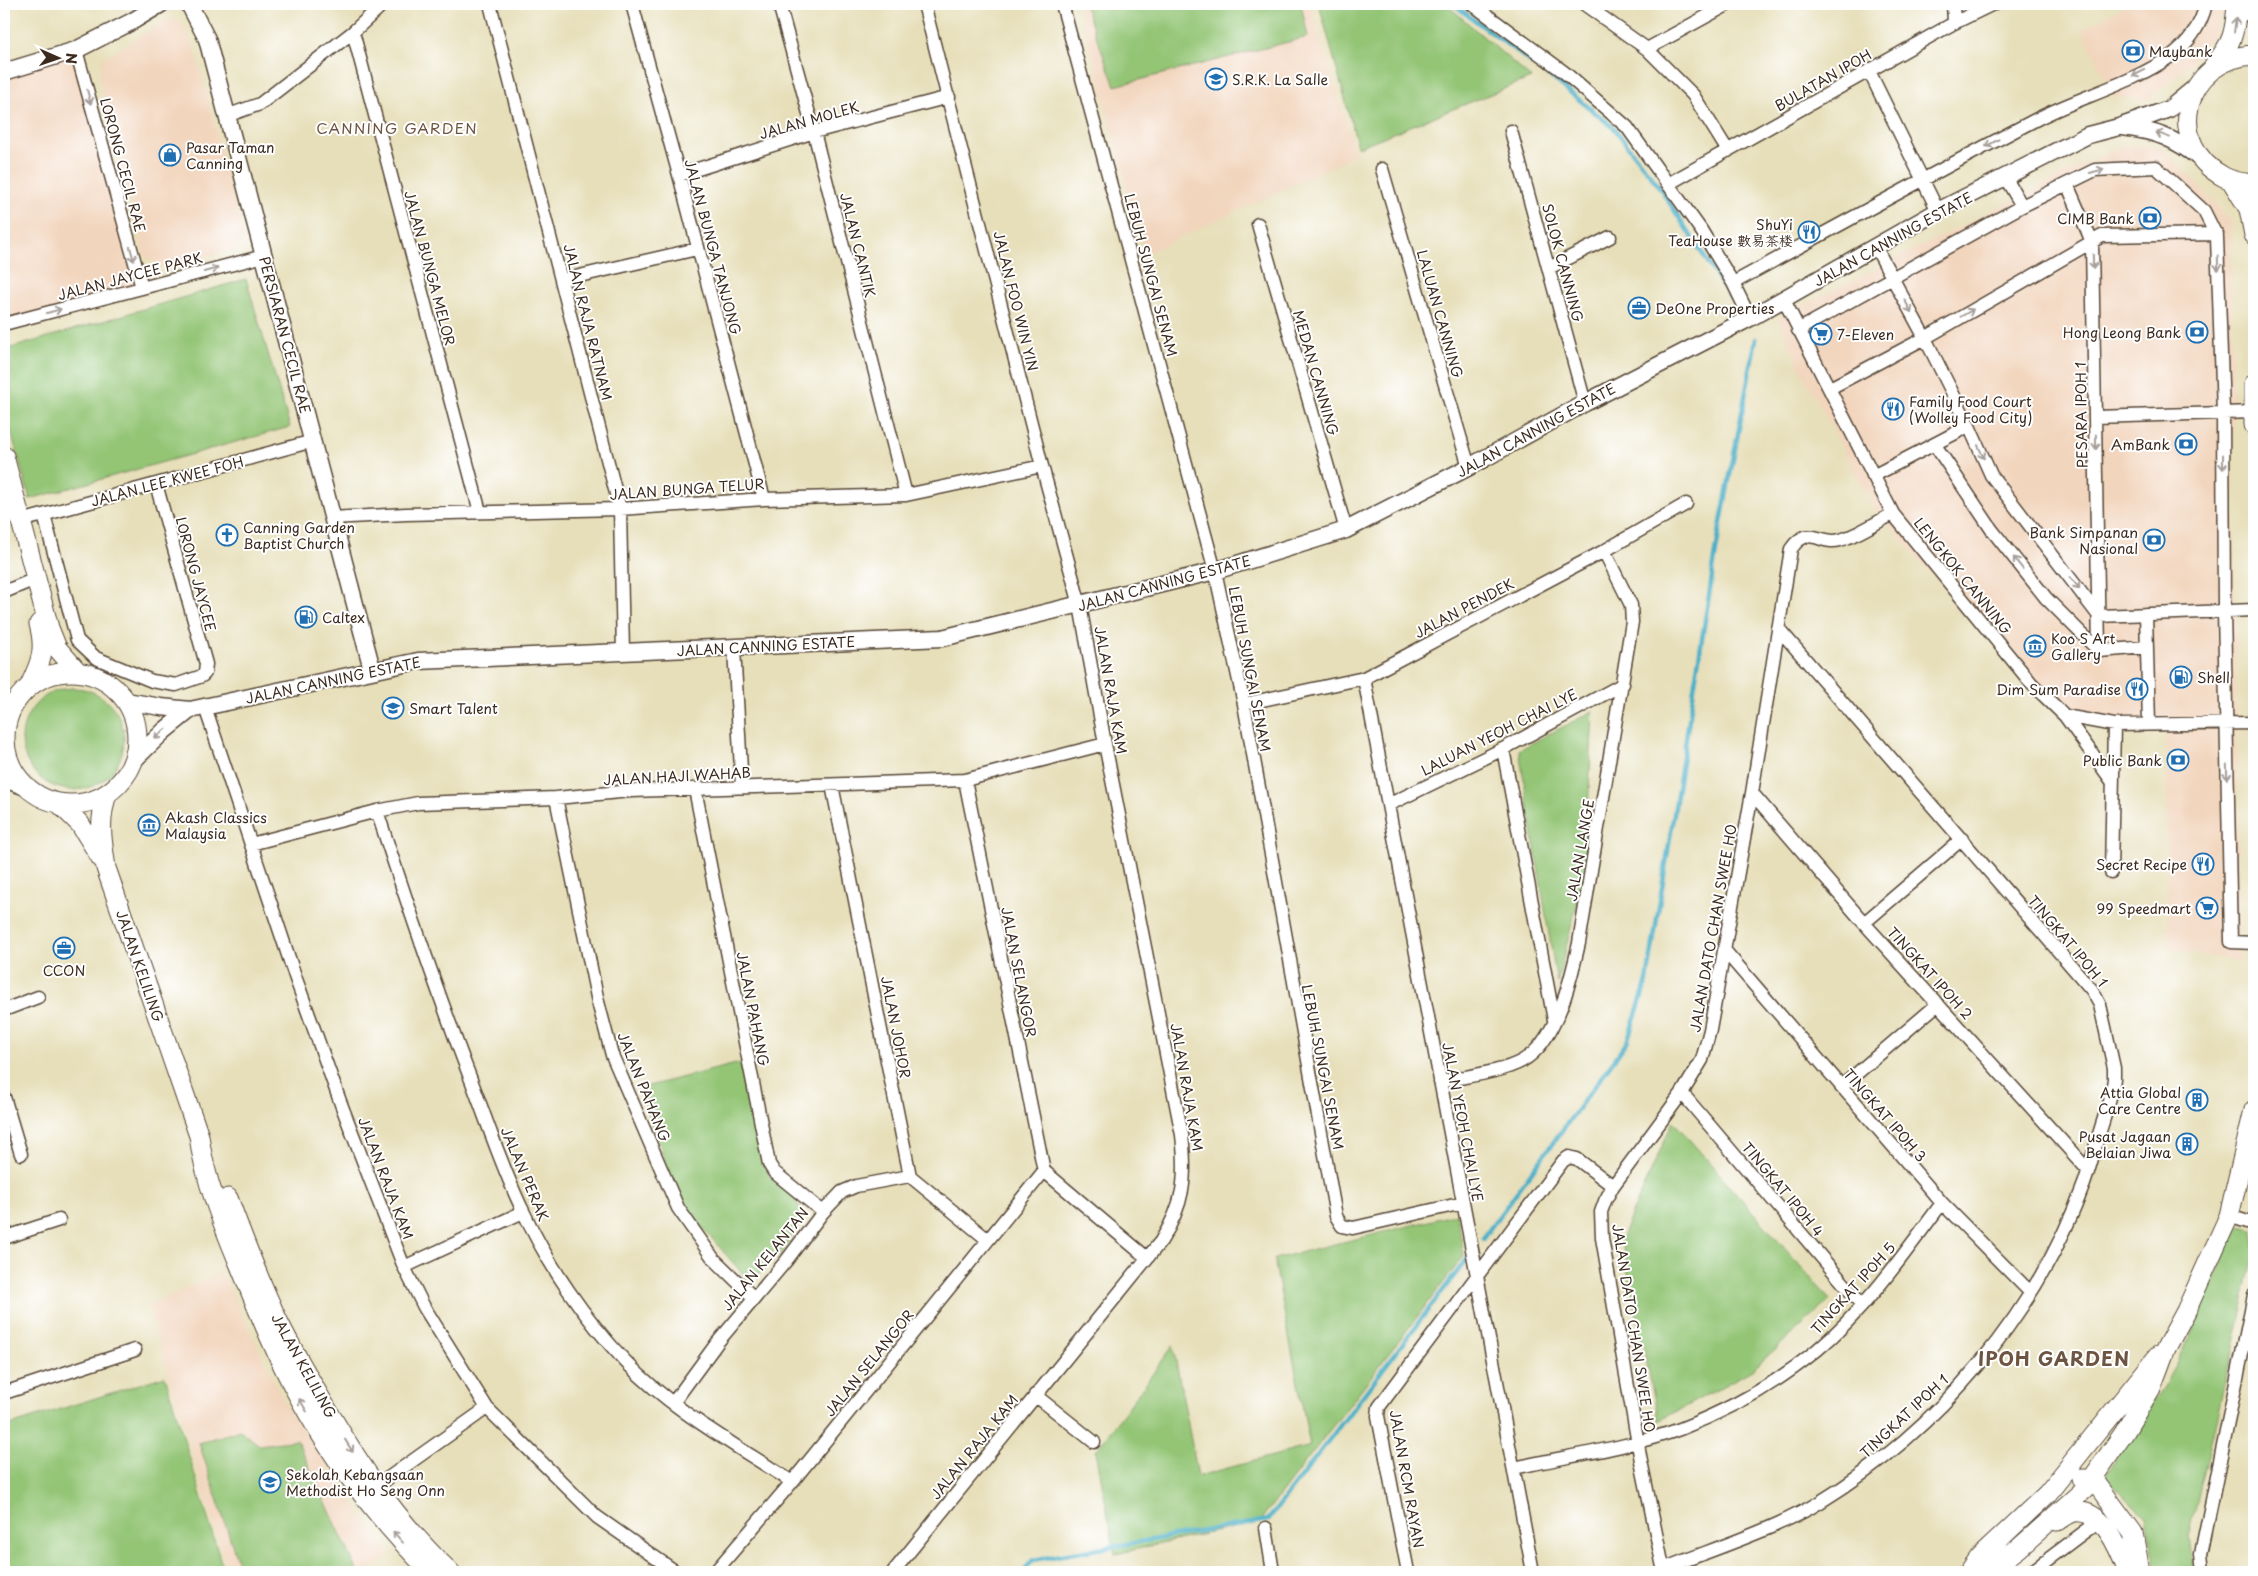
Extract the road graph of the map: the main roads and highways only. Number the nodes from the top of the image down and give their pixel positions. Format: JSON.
{"nodes":[{"id":1,"x":2237,"y":4,"type":"edge"},
{"id":2,"x":2250,"y":4,"type":"edge"},
{"id":3,"x":2254,"y":16,"type":"edge"},
{"id":4,"x":2254,"y":55,"type":"edge"},
{"id":5,"x":2202,"y":79,"type":"junction"},
{"id":6,"x":2231,"y":180,"type":"junction"},
{"id":7,"x":2254,"y":183,"type":"edge"},
{"id":8,"x":2254,"y":235,"type":"edge"},
{"id":9,"x":2254,"y":384,"type":"edge"},
{"id":10,"x":2254,"y":412,"type":"edge"},
{"id":11,"x":2254,"y":425,"type":"edge"},
{"id":12,"x":4,"y":456,"type":"edge"},
{"id":13,"x":4,"y":495,"type":"edge"},
{"id":14,"x":78,"y":672,"type":"junction"},
{"id":15,"x":30,"y":685,"type":"junction"},
{"id":16,"x":5,"y":724,"type":"edge"},
{"id":17,"x":107,"y":794,"type":"junction"},
{"id":18,"x":60,"y":804,"type":"junction"},
{"id":19,"x":106,"y":868,"type":"junction"},
{"id":20,"x":2254,"y":1110,"type":"edge"},
{"id":21,"x":199,"y":1136,"type":"junction"},
{"id":22,"x":2166,"y":1348,"type":"junction"},
{"id":23,"x":2136,"y":1381,"type":"junction"},
{"id":24,"x":2086,"y":1482,"type":"junction"},
{"id":25,"x":2045,"y":1526,"type":"junction"},
{"id":26,"x":1994,"y":1544,"type":"junction"},
{"id":27,"x":431,"y":1572,"type":"edge"},
{"id":28,"x":450,"y":1572,"type":"edge"},
{"id":29,"x":1969,"y":1572,"type":"edge"},
{"id":30,"x":1982,"y":1572,"type":"edge"},
{"id":31,"x":2129,"y":1572,"type":"edge"},
{"id":32,"x":2140,"y":1572,"type":"edge"}],
"edges":[{"from":5,"to":1,"type":"main road","one_way":true},
{"from":2,"to":3,"type":"main road"},
{"from":4,"to":5,"type":"main road"},
{"from":5,"to":6,"type":"main road"},
{"from":6,"to":7,"type":"main road"},
{"from":6,"to":8,"type":"main road"},
{"from":9,"to":10,"type":"main road"},
{"from":10,"to":11,"type":"main road"},
{"from":12,"to":14,"type":"main road"},
{"from":13,"to":15,"type":"main road"},
{"from":14,"to":15,"type":"main road"},
{"from":14,"to":17,"type":"main road"},
{"from":15,"to":16,"type":"main road"},
{"from":16,"to":18,"type":"main road"},
{"from":17,"to":18,"type":"main road"},
{"from":17,"to":19,"type":"main road","name":"JALAN KELILING"},
{"from":18,"to":19,"type":"main road"},
{"from":19,"to":21,"type":"main road","name":"JALAN KELILING"},
{"from":20,"to":22,"type":"main road"},
{"from":27,"to":21,"type":"main road","name":"JALAN KELILING","one_way":true},
{"from":21,"to":28,"type":"main road","name":"JALAN KELILING","one_way":true},
{"from":22,"to":23,"type":"main road"},
{"from":22,"to":24,"type":"main road"},
{"from":23,"to":24,"type":"main road"},
{"from":23,"to":26,"type":"main road"},
{"from":24,"to":25,"type":"main road"},
{"from":24,"to":26,"type":"main road"},
{"from":24,"to":31,"type":"main road"},
{"from":24,"to":32,"type":"main road"},
{"from":25,"to":30,"type":"main road"},
{"from":25,"to":31,"type":"main road"},
{"from":26,"to":29,"type":"main road"}]}
